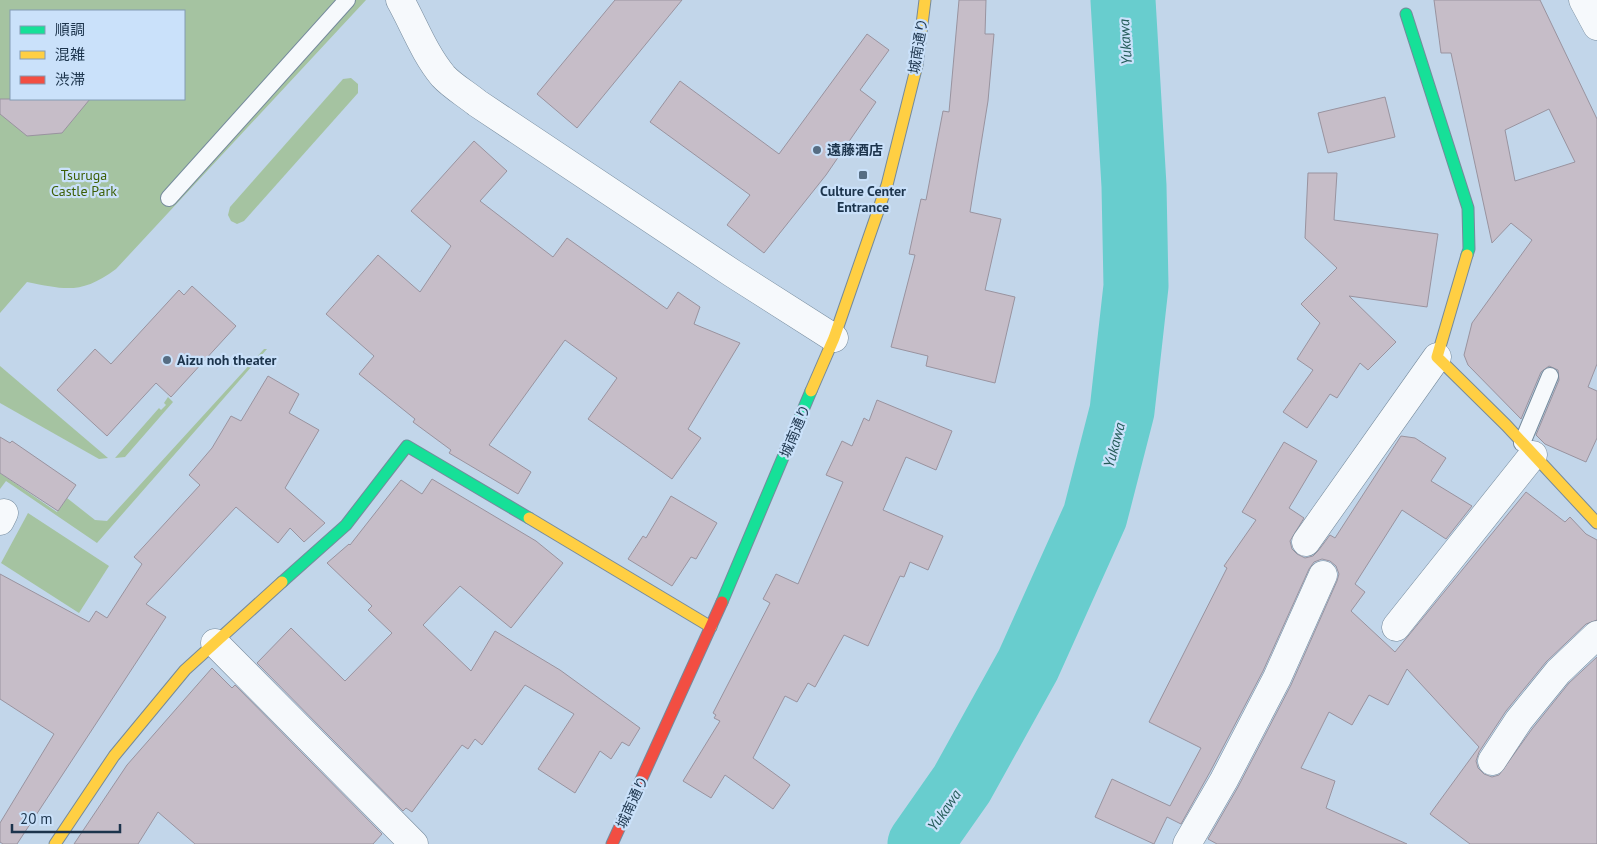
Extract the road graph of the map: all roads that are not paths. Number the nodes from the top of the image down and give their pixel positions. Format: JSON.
{"nodes":[{"id":1,"x":347,"y":0,"type":"edge"},
{"id":2,"x":400,"y":0,"type":"edge"},
{"id":3,"x":925,"y":0,"type":"edge"},
{"id":4,"x":1584,"y":0,"type":"edge"},
{"id":5,"x":1406,"y":14,"type":"dead end"},
{"id":6,"x":1597,"y":26,"type":"edge"},
{"id":7,"x":169,"y":198,"type":"dead end"},
{"id":8,"x":834,"y":338,"type":"junction"},
{"id":9,"x":1437,"y":357,"type":"junction"},
{"id":10,"x":1550,"y":376,"type":"dead end"},
{"id":11,"x":1528,"y":449,"type":"junction"},
{"id":12,"x":1597,"y":523,"type":"edge"},
{"id":13,"x":1306,"y":542,"type":"dead end"},
{"id":14,"x":1323,"y":575,"type":"dead end"},
{"id":15,"x":711,"y":627,"type":"junction"},
{"id":16,"x":1396,"y":627,"type":"dead end"},
{"id":17,"x":1597,"y":635,"type":"edge"},
{"id":18,"x":215,"y":643,"type":"junction"},
{"id":19,"x":1492,"y":761,"type":"dead end"},
{"id":20,"x":55,"y":844,"type":"edge"},
{"id":21,"x":414,"y":844,"type":"edge"},
{"id":22,"x":612,"y":844,"type":"edge"},
{"id":23,"x":1187,"y":844,"type":"edge"}],
"edges":[{"from":1,"to":7,"type":"lane"},
{"from":2,"to":8,"type":"street"},
{"from":3,"to":8,"type":"street","name":"城南通り"},
{"from":4,"to":6,"type":"street"},
{"from":5,"to":9,"type":"street"},
{"from":8,"to":15,"type":"street","name":"城南通り"},
{"from":9,"to":11,"type":"street"},
{"from":9,"to":13,"type":"street"},
{"from":10,"to":11,"type":"lane"},
{"from":11,"to":12,"type":"street"},
{"from":11,"to":16,"type":"street"},
{"from":14,"to":23,"type":"street"},
{"from":15,"to":18,"type":"street"},
{"from":15,"to":22,"type":"street","name":"城南通り"},
{"from":17,"to":19,"type":"street"},
{"from":18,"to":20,"type":"street"},
{"from":18,"to":21,"type":"street"}]}
